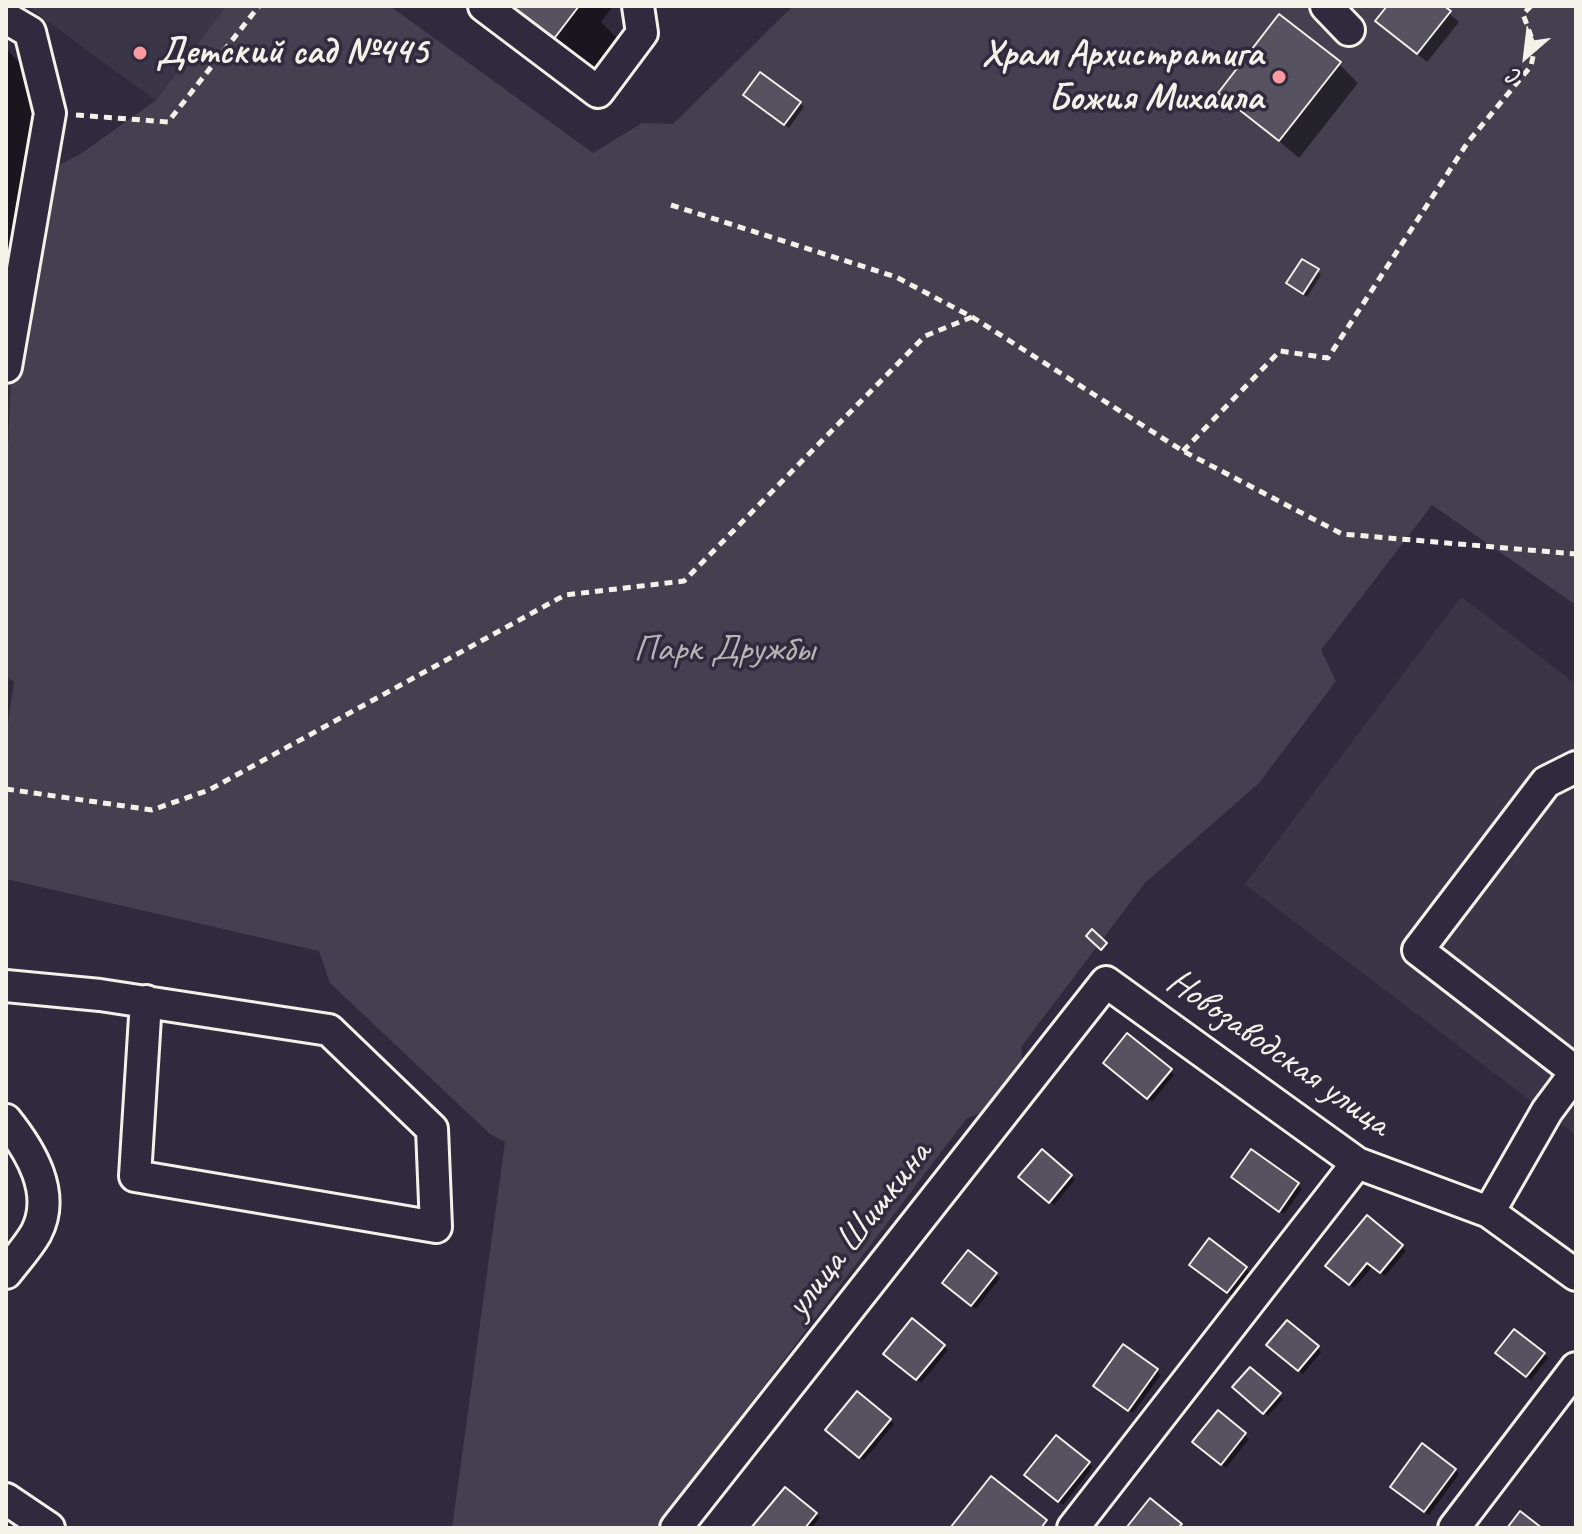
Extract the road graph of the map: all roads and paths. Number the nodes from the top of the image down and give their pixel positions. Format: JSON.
{"nodes":[{"id":1,"x":259,"y":6,"type":"edge"},
{"id":2,"x":484,"y":6,"type":"edge"},
{"id":3,"x":638,"y":6,"type":"edge"},
{"id":4,"x":1326,"y":6,"type":"edge"},
{"id":5,"x":1531,"y":6,"type":"edge"},
{"id":6,"x":6,"y":18,"type":"edge"},
{"id":7,"x":1349,"y":30,"type":"dead end"},
{"id":8,"x":50,"y":113,"type":"junction"},
{"id":9,"x":671,"y":205,"type":"dead end"},
{"id":10,"x":972,"y":317,"type":"junction"},
{"id":11,"x":6,"y":367,"type":"edge"},
{"id":12,"x":1183,"y":451,"type":"junction"},
{"id":13,"x":1576,"y":554,"type":"edge"},
{"id":14,"x":1576,"y":767,"type":"edge"},
{"id":15,"x":6,"y":789,"type":"edge"},
{"id":16,"x":1106,"y":982,"type":"joint"},
{"id":17,"x":6,"y":986,"type":"edge"},
{"id":18,"x":146,"y":1001,"type":"junction"},
{"id":19,"x":1576,"y":1072,"type":"edge"},
{"id":20,"x":6,"y":1120,"type":"edge"},
{"id":21,"x":1357,"y":1163,"type":"junction"},
{"id":22,"x":1489,"y":1212,"type":"junction"},
{"id":23,"x":6,"y":1273,"type":"edge"},
{"id":24,"x":1576,"y":1275,"type":"edge"},
{"id":25,"x":1576,"y":1368,"type":"edge"},
{"id":26,"x":6,"y":1499,"type":"edge"},
{"id":27,"x":49,"y":1528,"type":"edge"},
{"id":28,"x":676,"y":1528,"type":"edge"},
{"id":29,"x":1073,"y":1528,"type":"edge"},
{"id":30,"x":1454,"y":1528,"type":"edge"}],
"edges":[{"from":1,"to":8,"type":"path"},
{"from":2,"to":3,"type":"street"},
{"from":4,"to":7,"type":"street"},
{"from":5,"to":12,"type":"path"},
{"from":6,"to":8,"type":"street"},
{"from":8,"to":11,"type":"street"},
{"from":9,"to":10,"type":"path"},
{"from":10,"to":12,"type":"path"},
{"from":10,"to":15,"type":"path"},
{"from":12,"to":13,"type":"path"},
{"from":14,"to":19,"type":"street"},
{"from":16,"to":21,"type":"street","name":"Новозаводская улица"},
{"from":16,"to":28,"type":"street","name":"улица Шишкина"},
{"from":17,"to":18,"type":"street"},
{"from":18,"to":18,"type":"street"},
{"from":19,"to":22,"type":"street"},
{"from":20,"to":23,"type":"street"},
{"from":21,"to":22,"type":"street","name":"Новозаводская улица"},
{"from":21,"to":29,"type":"street"},
{"from":22,"to":24,"type":"street","name":"Новозаводская улица"},
{"from":25,"to":30,"type":"street"},
{"from":26,"to":27,"type":"street"}]}
